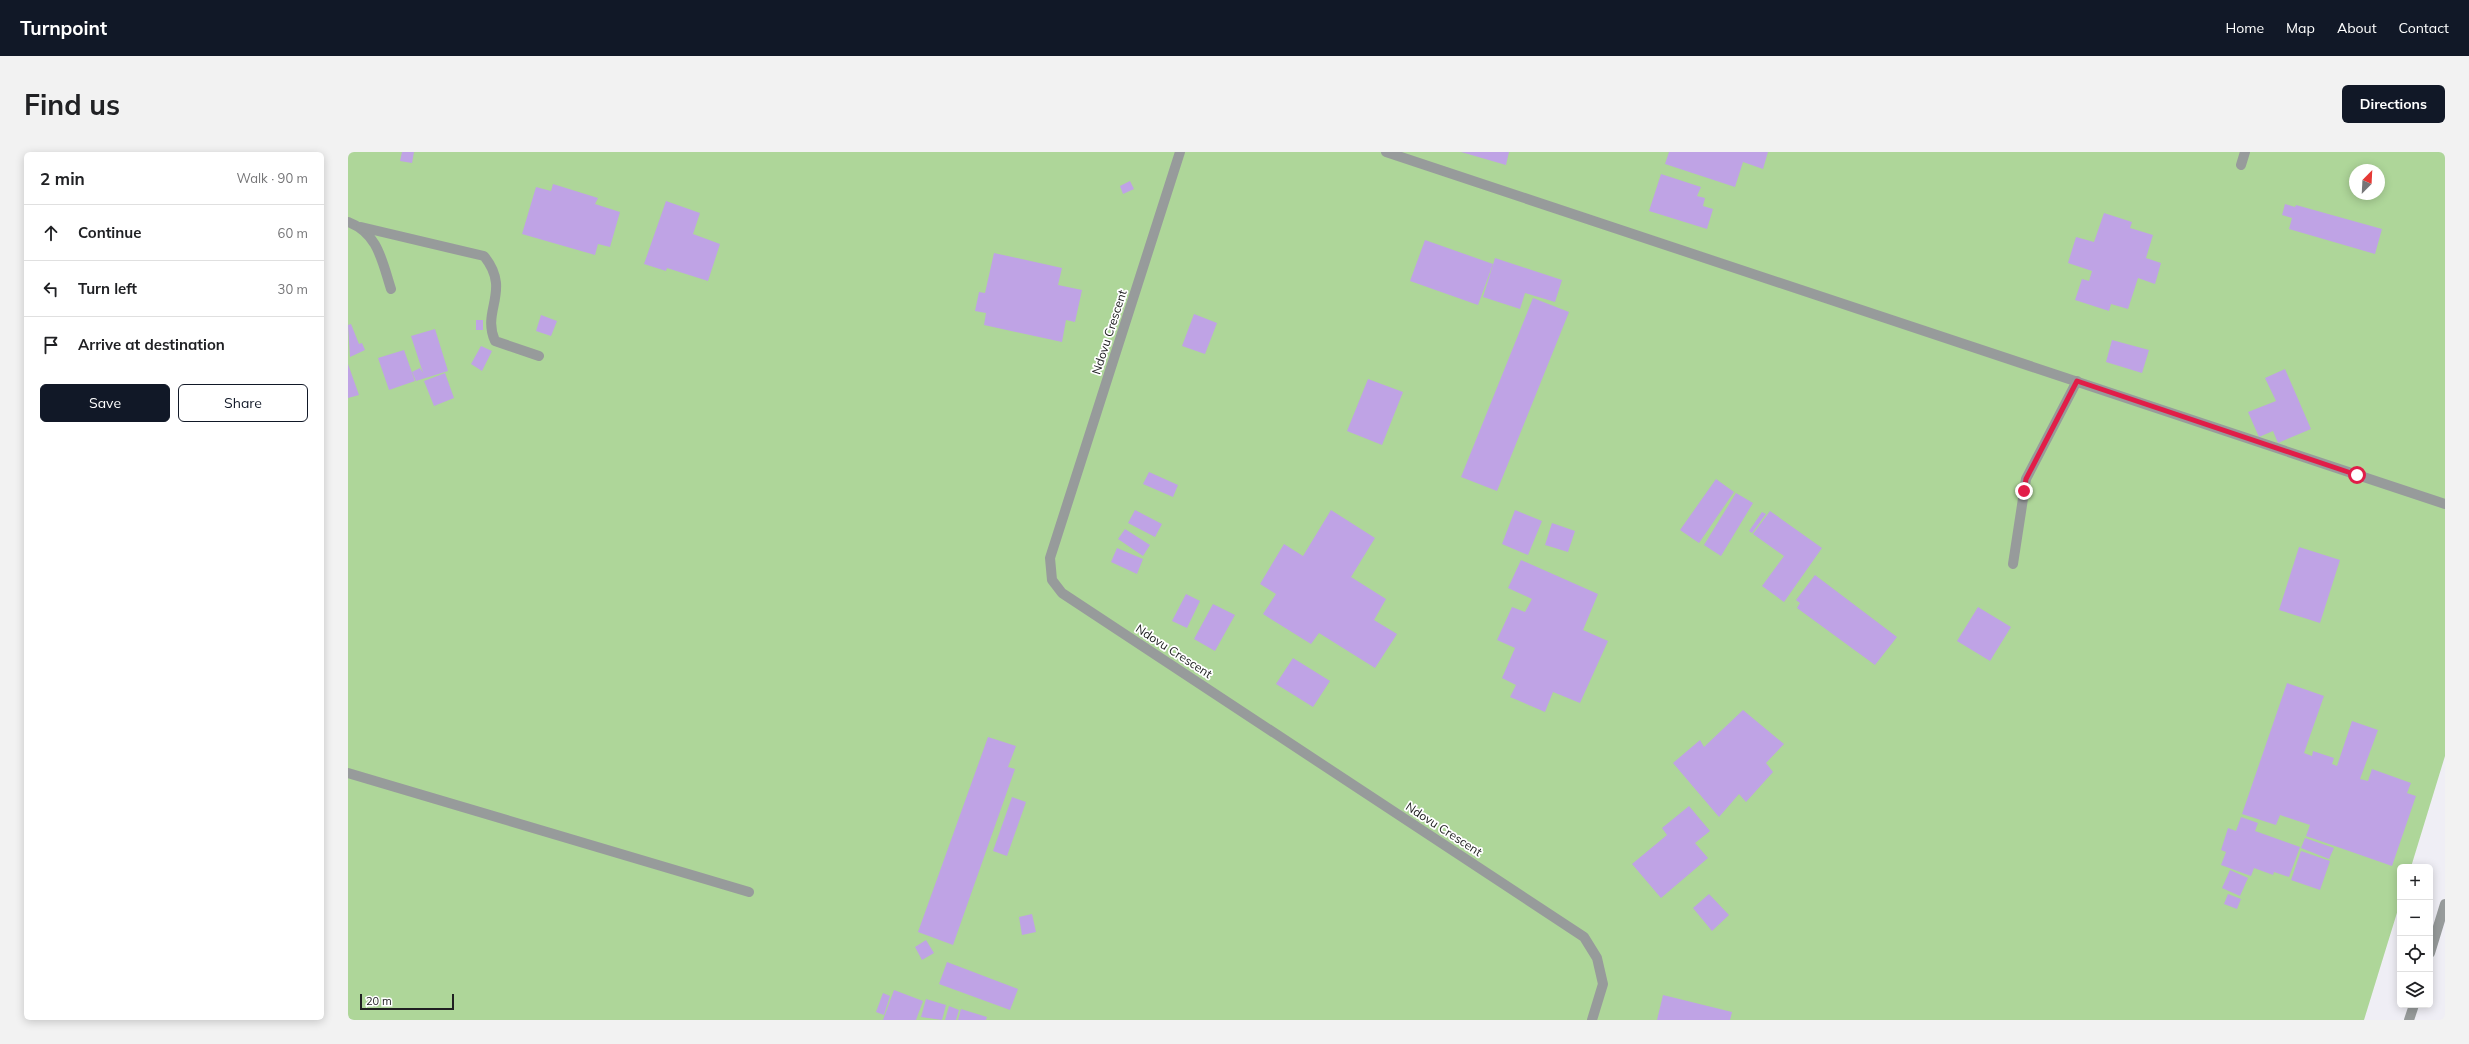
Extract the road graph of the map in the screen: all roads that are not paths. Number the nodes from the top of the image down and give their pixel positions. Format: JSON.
{"nodes":[{"id":1,"x":1180,"y":152,"type":"edge"},
{"id":2,"x":1386,"y":152,"type":"edge"},
{"id":3,"x":2245,"y":152,"type":"edge"},
{"id":4,"x":2241,"y":165,"type":"dead end"},
{"id":5,"x":348,"y":222,"type":"edge"},
{"id":6,"x":361,"y":227,"type":"junction"},
{"id":7,"x":391,"y":289,"type":"dead end"},
{"id":8,"x":539,"y":356,"type":"dead end"},
{"id":9,"x":2077,"y":381,"type":"junction"},
{"id":10,"x":2445,"y":504,"type":"edge"},
{"id":11,"x":2013,"y":564,"type":"dead end"},
{"id":12,"x":348,"y":773,"type":"edge"},
{"id":13,"x":749,"y":892,"type":"dead end"},
{"id":14,"x":2445,"y":904,"type":"edge"},
{"id":15,"x":2433,"y":943,"type":"edge"},
{"id":16,"x":2413,"y":1008,"type":"edge"},
{"id":17,"x":1592,"y":1020,"type":"edge"},
{"id":18,"x":2409,"y":1020,"type":"edge"}],
"edges":[{"from":1,"to":17,"type":"street","name":"Ndovu Crescent"},
{"from":2,"to":9,"type":"street"},
{"from":3,"to":4,"type":"street"},
{"from":5,"to":6,"type":"street"},
{"from":6,"to":7,"type":"street"},
{"from":6,"to":8,"type":"street"},
{"from":9,"to":10,"type":"street"},
{"from":9,"to":11,"type":"street"},
{"from":12,"to":13,"type":"street"},
{"from":14,"to":15,"type":"street"},
{"from":16,"to":18,"type":"street"}]}
